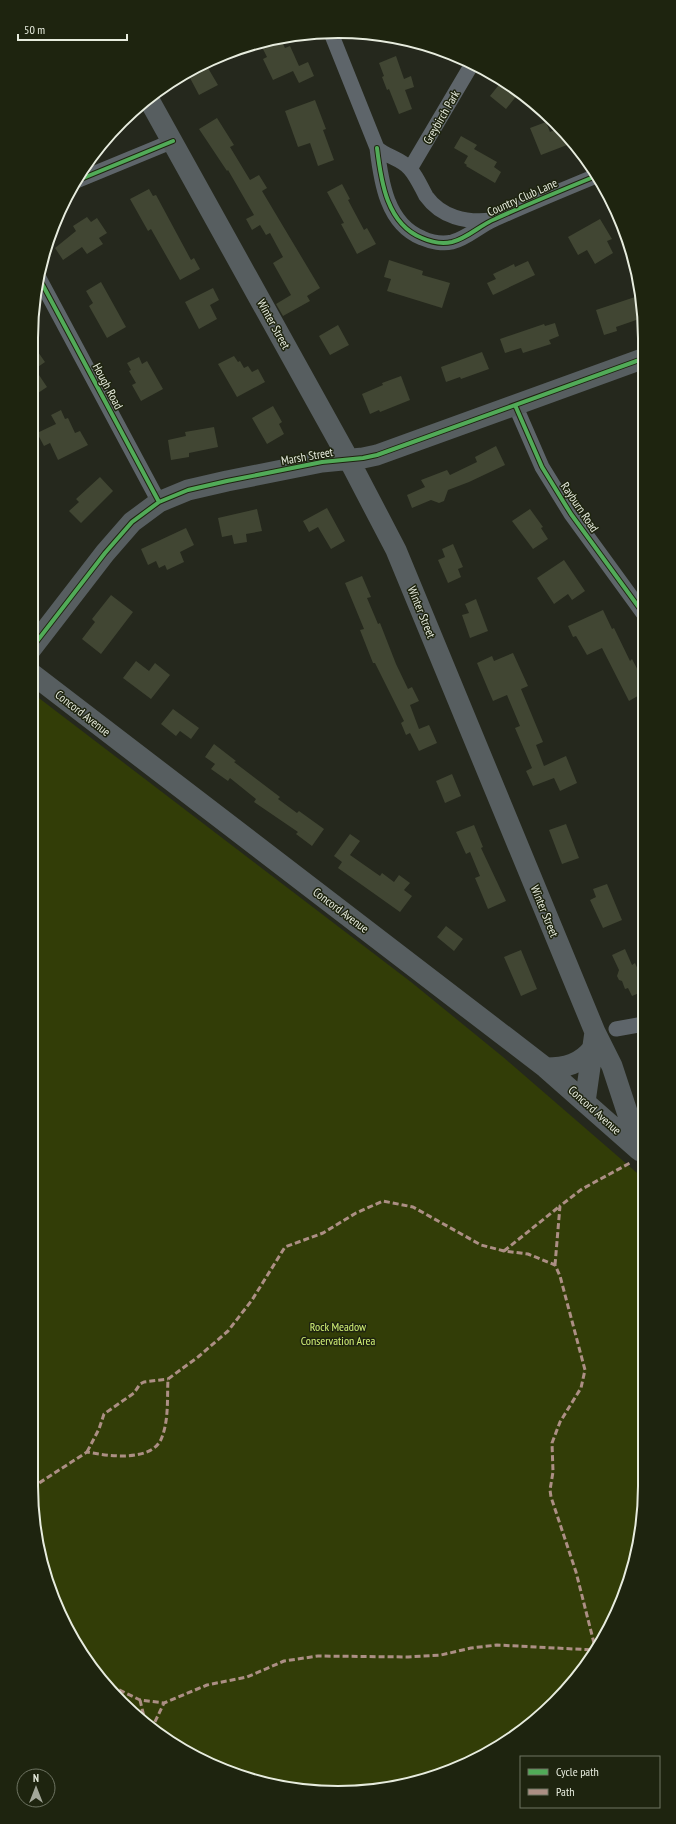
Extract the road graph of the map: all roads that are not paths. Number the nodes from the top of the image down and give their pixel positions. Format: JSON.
{"nodes":[{"id":1,"x":333,"y":38,"type":"edge"},
{"id":2,"x":469,"y":68,"type":"edge"},
{"id":3,"x":151,"y":103,"type":"edge"},
{"id":4,"x":173,"y":141,"type":"junction"},
{"id":5,"x":377,"y":148,"type":"junction"},
{"id":6,"x":410,"y":169,"type":"junction"},
{"id":7,"x":86,"y":176,"type":"edge"},
{"id":8,"x":591,"y":178,"type":"edge"},
{"id":9,"x":492,"y":220,"type":"junction"},
{"id":10,"x":43,"y":286,"type":"edge"},
{"id":11,"x":638,"y":360,"type":"edge"},
{"id":12,"x":515,"y":405,"type":"junction"},
{"id":13,"x":349,"y":460,"type":"junction"},
{"id":14,"x":159,"y":502,"type":"junction"},
{"id":15,"x":638,"y":606,"type":"edge"},
{"id":16,"x":38,"y":640,"type":"edge"},
{"id":17,"x":38,"y":678,"type":"edge"},
{"id":18,"x":638,"y":1025,"type":"edge"},
{"id":19,"x":616,"y":1029,"type":"dead end"},
{"id":20,"x":594,"y":1040,"type":"junction"},
{"id":21,"x":612,"y":1066,"type":"junction"},
{"id":22,"x":546,"y":1068,"type":"junction"},
{"id":23,"x":590,"y":1106,"type":"junction"},
{"id":24,"x":638,"y":1141,"type":"edge"},
{"id":25,"x":638,"y":1149,"type":"edge"}],
"edges":[{"from":1,"to":5,"type":"street","name":"Country Club Lane"},
{"from":2,"to":6,"type":"street","name":"Greybirch Park"},
{"from":3,"to":4,"type":"main road","name":"Winter Street"},
{"from":4,"to":7,"type":"street"},
{"from":4,"to":13,"type":"main road","name":"Winter Street"},
{"from":5,"to":6,"type":"street","name":"Country Club Lane"},
{"from":5,"to":9,"type":"street","name":"Country Club Lane"},
{"from":6,"to":9,"type":"street","name":"Country Club Lane"},
{"from":8,"to":9,"type":"street","name":"Country Club Lane"},
{"from":10,"to":14,"type":"street","name":"Hough Road"},
{"from":11,"to":12,"type":"main road","name":"Marsh Street"},
{"from":12,"to":13,"type":"main road","name":"Marsh Street"},
{"from":12,"to":15,"type":"street","name":"Rayburn Road"},
{"from":13,"to":14,"type":"main road","name":"Marsh Street"},
{"from":13,"to":20,"type":"main road","name":"Winter Street"},
{"from":14,"to":16,"type":"main road","name":"Marsh Street"},
{"from":17,"to":22,"type":"main road","name":"Concord Avenue"},
{"from":18,"to":19,"type":"street"},
{"from":20,"to":21,"type":"main road","name":"Winter Street"},
{"from":20,"to":22,"type":"main road"},
{"from":20,"to":23,"type":"main road"},
{"from":21,"to":23,"type":"main road"},
{"from":21,"to":24,"type":"main road","name":"Winter Street"},
{"from":22,"to":23,"type":"main road","name":"Concord Avenue"},
{"from":23,"to":25,"type":"main road","name":"Concord Avenue"}]}
